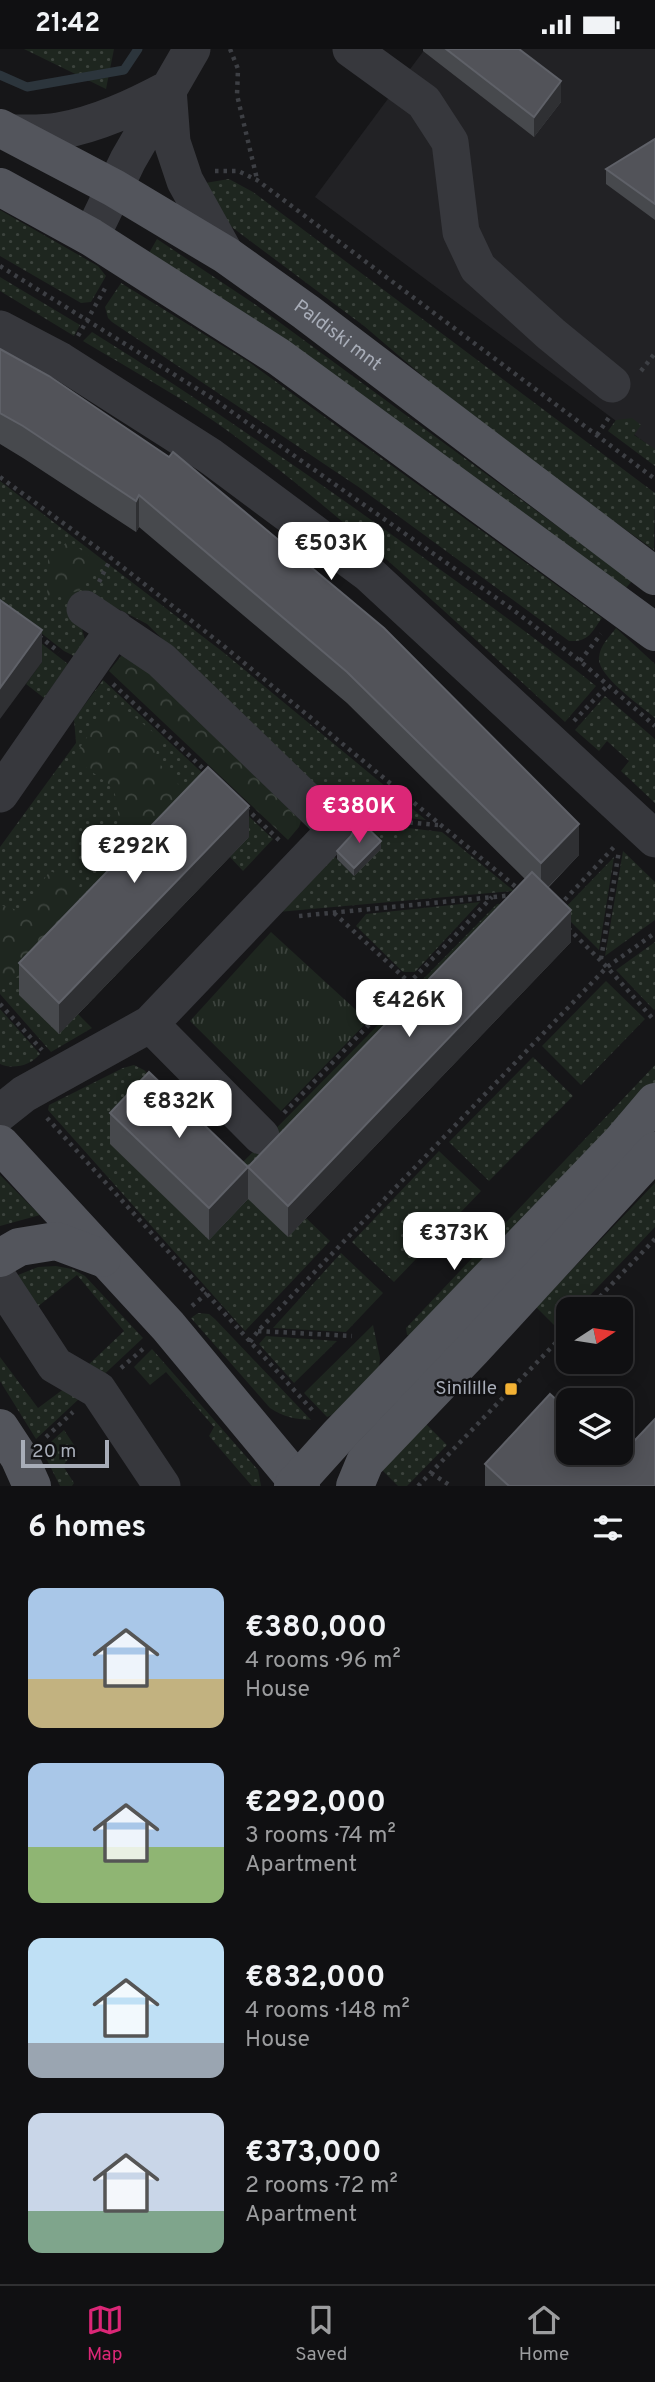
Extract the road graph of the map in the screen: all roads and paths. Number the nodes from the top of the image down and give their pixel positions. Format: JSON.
{"nodes":[{"id":1,"x":191,"y":49,"type":"edge"},
{"id":2,"x":230,"y":49,"type":"edge"},
{"id":3,"x":351,"y":49,"type":"edge"},
{"id":4,"x":168,"y":89,"type":"junction"},
{"id":5,"x":5,"y":131,"type":"edge"},
{"id":6,"x":208,"y":172,"type":"dead end"},
{"id":7,"x":257,"y":180,"type":"junction"},
{"id":8,"x":0,"y":187,"type":"edge"},
{"id":9,"x":114,"y":188,"type":"junction"},
{"id":10,"x":91,"y":237,"type":"junction"},
{"id":11,"x":226,"y":255,"type":"junction"},
{"id":12,"x":0,"y":266,"type":"edge"},
{"id":13,"x":108,"y":284,"type":"dead end"},
{"id":14,"x":87,"y":319,"type":"junction"},
{"id":15,"x":0,"y":329,"type":"edge"},
{"id":16,"x":61,"y":361,"type":"junction"},
{"id":17,"x":612,"y":384,"type":"dead end"},
{"id":18,"x":0,"y":477,"type":"edge"},
{"id":19,"x":655,"y":479,"type":"edge"},
{"id":20,"x":655,"y":576,"type":"edge"},
{"id":21,"x":33,"y":631,"type":"edge"},
{"id":22,"x":604,"y":631,"type":"dead end"},
{"id":23,"x":655,"y":632,"type":"edge"},
{"id":24,"x":580,"y":661,"type":"junction"},
{"id":25,"x":90,"y":663,"type":"junction"},
{"id":26,"x":655,"y":726,"type":"edge"},
{"id":27,"x":211,"y":776,"type":"edge"},
{"id":28,"x":0,"y":794,"type":"edge"},
{"id":29,"x":241,"y":804,"type":"edge"},
{"id":30,"x":655,"y":839,"type":"edge"},
{"id":31,"x":272,"y":851,"type":"dead end"},
{"id":32,"x":492,"y":897,"type":"junction"},
{"id":33,"x":334,"y":912,"type":"junction"},
{"id":34,"x":553,"y":913,"type":"edge"},
{"id":35,"x":253,"y":915,"type":"junction"},
{"id":36,"x":562,"y":923,"type":"edge"},
{"id":37,"x":655,"y":933,"type":"edge"},
{"id":38,"x":600,"y":960,"type":"junction"},
{"id":39,"x":607,"y":967,"type":"junction"},
{"id":40,"x":411,"y":983,"type":"junction"},
{"id":41,"x":0,"y":1004,"type":"edge"},
{"id":42,"x":654,"y":1020,"type":"edge"},
{"id":43,"x":150,"y":1024,"type":"junction"},
{"id":44,"x":58,"y":1075,"type":"junction"},
{"id":45,"x":655,"y":1102,"type":"edge"},
{"id":46,"x":12,"y":1103,"type":"edge"},
{"id":47,"x":261,"y":1136,"type":"joint"},
{"id":48,"x":0,"y":1144,"type":"edge"},
{"id":49,"x":655,"y":1151,"type":"edge"},
{"id":50,"x":655,"y":1239,"type":"edge"},
{"id":51,"x":0,"y":1258,"type":"edge"},
{"id":52,"x":107,"y":1260,"type":"junction"},
{"id":53,"x":0,"y":1281,"type":"edge"},
{"id":54,"x":599,"y":1297,"type":"edge"},
{"id":55,"x":258,"y":1331,"type":"junction"},
{"id":56,"x":352,"y":1336,"type":"dead end"},
{"id":57,"x":250,"y":1342,"type":"junction"},
{"id":58,"x":556,"y":1342,"type":"edge"},
{"id":59,"x":0,"y":1428,"type":"edge"},
{"id":60,"x":338,"y":1436,"type":"junction"},
{"id":61,"x":431,"y":1472,"type":"junction"},
{"id":62,"x":297,"y":1484,"type":"edge"},
{"id":63,"x":32,"y":1486,"type":"edge"},
{"id":64,"x":162,"y":1486,"type":"edge"},
{"id":65,"x":355,"y":1486,"type":"edge"},
{"id":66,"x":418,"y":1486,"type":"edge"},
{"id":67,"x":450,"y":1486,"type":"edge"}],
"edges":[{"from":1,"to":4,"type":"street"},
{"from":2,"to":7,"type":"path"},
{"from":3,"to":17,"type":"street"},
{"from":4,"to":5,"type":"street"},
{"from":4,"to":9,"type":"street"},
{"from":4,"to":11,"type":"street"},
{"from":5,"to":9,"type":"main road","name":"Paldiski mnt"},
{"from":6,"to":7,"type":"path"},
{"from":7,"to":19,"type":"path"},
{"from":8,"to":10,"type":"main road"},
{"from":9,"to":10,"type":"street"},
{"from":9,"to":11,"type":"main road","name":"Paldiski mnt"},
{"from":10,"to":23,"type":"main road"},
{"from":11,"to":20,"type":"main road","name":"Paldiski mnt"},
{"from":12,"to":14,"type":"path"},
{"from":13,"to":14,"type":"path"},
{"from":14,"to":16,"type":"path"},
{"from":14,"to":24,"type":"path"},
{"from":15,"to":16,"type":"street"},
{"from":16,"to":30,"type":"street"},
{"from":18,"to":32,"type":"path"},
{"from":21,"to":25,"type":"path"},
{"from":22,"to":24,"type":"path"},
{"from":24,"to":26,"type":"path"},
{"from":25,"to":27,"type":"path"},
{"from":25,"to":28,"type":"street"},
{"from":25,"to":35,"type":"street"},
{"from":29,"to":31,"type":"path"},
{"from":32,"to":33,"type":"path"},
{"from":32,"to":40,"type":"path"},
{"from":33,"to":35,"type":"path"},
{"from":33,"to":40,"type":"path"},
{"from":34,"to":38,"type":"path"},
{"from":35,"to":43,"type":"street"},
{"from":36,"to":38,"type":"path"},
{"from":37,"to":39,"type":"path"},
{"from":38,"to":39,"type":"path"},
{"from":39,"to":42,"type":"path"},
{"from":39,"to":55,"type":"path"},
{"from":40,"to":47,"type":"path"},
{"from":41,"to":44,"type":"path"},
{"from":43,"to":44,"type":"street"},
{"from":43,"to":47,"type":"street"},
{"from":44,"to":46,"type":"street"},
{"from":45,"to":60,"type":"main road"},
{"from":46,"to":57,"type":"path"},
{"from":48,"to":52,"type":"main road"},
{"from":49,"to":65,"type":"main road"},
{"from":50,"to":54,"type":"path"},
{"from":51,"to":52,"type":"main road"},
{"from":52,"to":62,"type":"main road"},
{"from":53,"to":64,"type":"street"},
{"from":55,"to":56,"type":"path"},
{"from":55,"to":57,"type":"path"},
{"from":57,"to":60,"type":"path"},
{"from":58,"to":61,"type":"path"},
{"from":59,"to":63,"type":"main road"},
{"from":60,"to":62,"type":"main road"},
{"from":61,"to":66,"type":"path"},
{"from":61,"to":67,"type":"path"}]}
